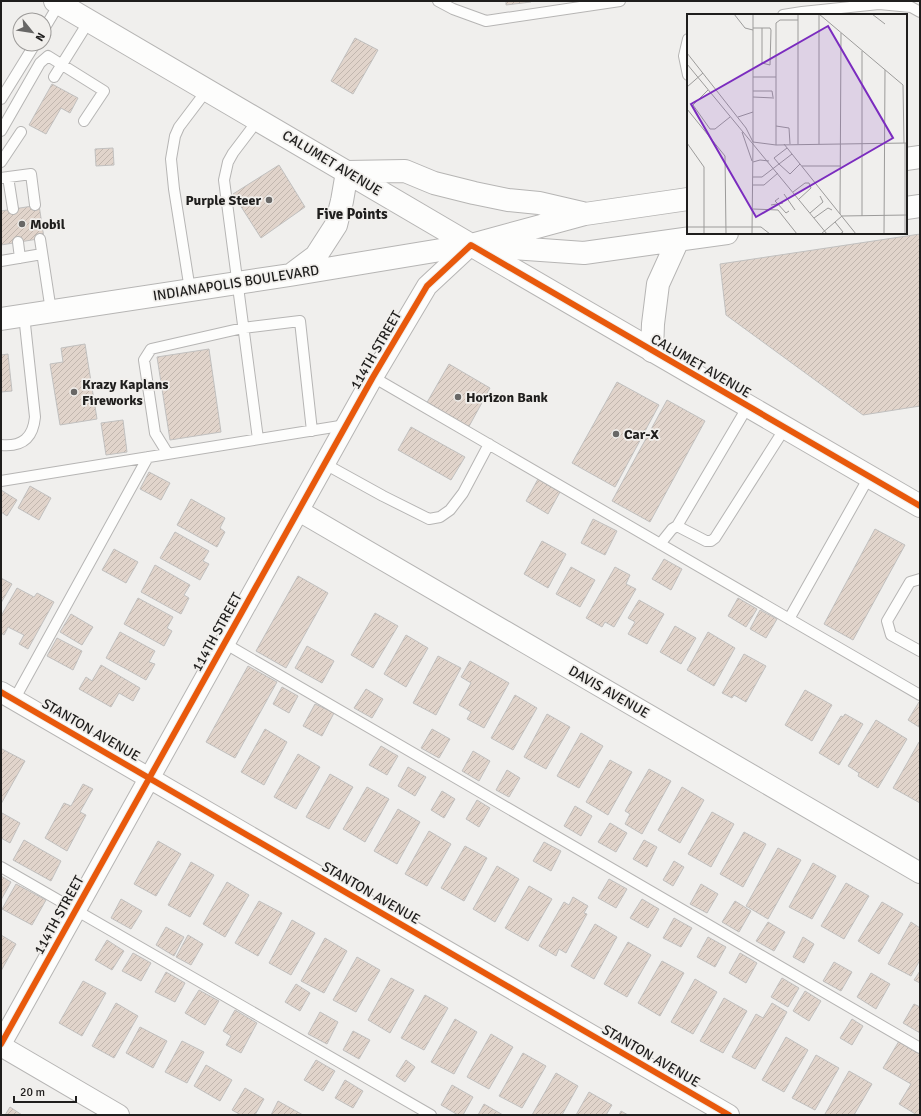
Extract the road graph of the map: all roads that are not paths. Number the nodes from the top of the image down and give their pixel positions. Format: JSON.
{"nodes":[{"id":1,"x":438,"y":1,"type":"edge"},
{"id":2,"x":620,"y":1,"type":"edge"},
{"id":3,"x":57,"y":2,"type":"edge"},
{"id":4,"x":52,"y":12,"type":"edge"},
{"id":5,"x":920,"y":12,"type":"edge"},
{"id":6,"x":789,"y":14,"type":"edge"},
{"id":7,"x":90,"y":21,"type":"junction"},
{"id":8,"x":687,"y":43,"type":"edge"},
{"id":9,"x":29,"y":52,"type":"edge"},
{"id":10,"x":62,"y":64,"type":"junction"},
{"id":11,"x":687,"y":70,"type":"edge"},
{"id":12,"x":54,"y":78,"type":"dead end"},
{"id":13,"x":207,"y":90,"type":"junction"},
{"id":14,"x":1,"y":99,"type":"edge"},
{"id":15,"x":258,"y":120,"type":"junction"},
{"id":16,"x":84,"y":121,"type":"dead end"},
{"id":17,"x":1,"y":131,"type":"edge"},
{"id":18,"x":21,"y":132,"type":"dead end"},
{"id":19,"x":920,"y":157,"type":"edge"},
{"id":20,"x":907,"y":159,"type":"edge"},
{"id":21,"x":1,"y":162,"type":"edge"},
{"id":22,"x":347,"y":172,"type":"junction"},
{"id":23,"x":4,"y":178,"type":"edge"},
{"id":24,"x":687,"y":198,"type":"edge"},
{"id":25,"x":34,"y":205,"type":"dead end"},
{"id":26,"x":920,"y":206,"type":"edge"},
{"id":27,"x":907,"y":208,"type":"edge"},
{"id":28,"x":13,"y":209,"type":"dead end"},
{"id":29,"x":585,"y":214,"type":"junction"},
{"id":30,"x":721,"y":234,"type":"edge"},
{"id":31,"x":40,"y":239,"type":"dead end"},
{"id":32,"x":678,"y":240,"type":"junction"},
{"id":33,"x":18,"y":242,"type":"dead end"},
{"id":34,"x":471,"y":245,"type":"junction"},
{"id":35,"x":42,"y":254,"type":"junction"},
{"id":36,"x":20,"y":258,"type":"junction"},
{"id":37,"x":1,"y":261,"type":"edge"},
{"id":38,"x":290,"y":275,"type":"junction"},
{"id":39,"x":237,"y":283,"type":"junction"},
{"id":40,"x":190,"y":290,"type":"junction"},
{"id":41,"x":51,"y":311,"type":"junction"},
{"id":42,"x":24,"y":315,"type":"junction"},
{"id":43,"x":1,"y":319,"type":"edge"},
{"id":44,"x":243,"y":328,"type":"junction"},
{"id":45,"x":652,"y":351,"type":"junction"},
{"id":46,"x":373,"y":377,"type":"junction"},
{"id":47,"x":748,"y":406,"type":"junction"},
{"id":48,"x":346,"y":425,"type":"junction"},
{"id":49,"x":785,"y":428,"type":"junction"},
{"id":50,"x":312,"y":431,"type":"junction"},
{"id":51,"x":258,"y":440,"type":"junction"},
{"id":52,"x":489,"y":444,"type":"junction"},
{"id":53,"x":1,"y":445,"type":"edge"},
{"id":54,"x":168,"y":454,"type":"junction"},
{"id":55,"x":148,"y":457,"type":"junction"},
{"id":56,"x":325,"y":464,"type":"junction"},
{"id":57,"x":869,"y":477,"type":"junction"},
{"id":58,"x":1,"y":481,"type":"edge"},
{"id":59,"x":920,"y":506,"type":"edge"},
{"id":60,"x":298,"y":511,"type":"junction"},
{"id":61,"x":677,"y":526,"type":"junction"},
{"id":62,"x":660,"y":544,"type":"junction"},
{"id":63,"x":920,"y":579,"type":"edge"},
{"id":64,"x":789,"y":619,"type":"junction"},
{"id":65,"x":224,"y":643,"type":"junction"},
{"id":66,"x":920,"y":651,"type":"edge"},
{"id":67,"x":920,"y":695,"type":"edge"},
{"id":68,"x":8,"y":696,"type":"edge"},
{"id":69,"x":149,"y":779,"type":"junction"},
{"id":70,"x":1,"y":868,"type":"edge"},
{"id":71,"x":920,"y":873,"type":"edge"},
{"id":72,"x":75,"y":910,"type":"junction"},
{"id":73,"x":1,"y":1045,"type":"edge"},
{"id":74,"x":920,"y":1048,"type":"edge"},
{"id":75,"x":118,"y":1115,"type":"edge"},
{"id":76,"x":431,"y":1115,"type":"edge"},
{"id":77,"x":729,"y":1115,"type":"edge"}],
"edges":[{"from":1,"to":2,"type":"lane"},
{"from":3,"to":4,"type":"lane"},
{"from":3,"to":7,"type":"main road","name":"CALUMET AVENUE"},
{"from":5,"to":6,"type":"lane"},
{"from":7,"to":10,"type":"lane"},
{"from":7,"to":13,"type":"main road","name":"CALUMET AVENUE"},
{"from":8,"to":11,"type":"lane"},
{"from":9,"to":14,"type":"lane"},
{"from":10,"to":12,"type":"lane"},
{"from":10,"to":16,"type":"lane"},
{"from":10,"to":17,"type":"lane"},
{"from":13,"to":15,"type":"main road","name":"CALUMET AVENUE"},
{"from":13,"to":40,"type":"lane"},
{"from":15,"to":22,"type":"main road","name":"CALUMET AVENUE"},
{"from":15,"to":39,"type":"lane"},
{"from":18,"to":21,"type":"lane"},
{"from":19,"to":20,"type":"main road"},
{"from":22,"to":29,"type":"main road"},
{"from":22,"to":34,"type":"main road","name":"CALUMET AVENUE"},
{"from":22,"to":38,"type":"main road"},
{"from":23,"to":25,"type":"lane"},
{"from":23,"to":28,"type":"lane"},
{"from":24,"to":29,"type":"main road","name":"INDIANAPOLIS BOULEVARD"},
{"from":26,"to":27,"type":"main road"},
{"from":29,"to":34,"type":"main road","name":"INDIANAPOLIS BOULEVARD"},
{"from":30,"to":32,"type":"main road","name":"INDIANAPOLIS BOULEVARD"},
{"from":31,"to":35,"type":"lane"},
{"from":32,"to":34,"type":"main road","name":"INDIANAPOLIS BOULEVARD"},
{"from":32,"to":45,"type":"main road"},
{"from":33,"to":36,"type":"lane"},
{"from":34,"to":38,"type":"main road","name":"INDIANAPOLIS BOULEVARD"},
{"from":34,"to":45,"type":"main road","name":"CALUMET AVENUE"},
{"from":34,"to":46,"type":"street","name":"114TH STREET"},
{"from":35,"to":36,"type":"lane"},
{"from":35,"to":41,"type":"lane"},
{"from":36,"to":37,"type":"lane"},
{"from":38,"to":39,"type":"main road","name":"INDIANAPOLIS BOULEVARD"},
{"from":39,"to":40,"type":"main road","name":"INDIANAPOLIS BOULEVARD"},
{"from":39,"to":44,"type":"lane"},
{"from":40,"to":41,"type":"main road","name":"INDIANAPOLIS BOULEVARD"},
{"from":41,"to":42,"type":"main road","name":"INDIANAPOLIS BOULEVARD"},
{"from":42,"to":43,"type":"main road","name":"INDIANAPOLIS BOULEVARD"},
{"from":42,"to":53,"type":"lane"},
{"from":44,"to":50,"type":"lane"},
{"from":44,"to":51,"type":"lane"},
{"from":44,"to":54,"type":"lane"},
{"from":45,"to":47,"type":"main road","name":"CALUMET AVENUE"},
{"from":46,"to":48,"type":"street","name":"114TH STREET"},
{"from":46,"to":52,"type":"lane"},
{"from":47,"to":49,"type":"main road","name":"CALUMET AVENUE"},
{"from":47,"to":61,"type":"lane"},
{"from":48,"to":50,"type":"lane"},
{"from":48,"to":56,"type":"street","name":"114TH STREET"},
{"from":49,"to":57,"type":"main road","name":"CALUMET AVENUE"},
{"from":49,"to":61,"type":"lane"},
{"from":50,"to":51,"type":"lane"},
{"from":51,"to":54,"type":"lane"},
{"from":52,"to":56,"type":"lane"},
{"from":52,"to":62,"type":"lane"},
{"from":54,"to":55,"type":"lane"},
{"from":55,"to":58,"type":"lane"},
{"from":55,"to":68,"type":"lane"},
{"from":56,"to":60,"type":"street","name":"114TH STREET"},
{"from":57,"to":59,"type":"main road","name":"CALUMET AVENUE"},
{"from":57,"to":64,"type":"lane"},
{"from":60,"to":65,"type":"street","name":"114TH STREET"},
{"from":60,"to":71,"type":"street","name":"DAVIS AVENUE"},
{"from":61,"to":62,"type":"lane"},
{"from":62,"to":64,"type":"lane"},
{"from":63,"to":66,"type":"lane"},
{"from":64,"to":67,"type":"lane"},
{"from":65,"to":69,"type":"street","name":"114TH STREET"},
{"from":65,"to":74,"type":"lane"},
{"from":68,"to":69,"type":"street","name":"STANTON AVENUE"},
{"from":69,"to":72,"type":"street","name":"114TH STREET"},
{"from":69,"to":77,"type":"street","name":"STANTON AVENUE"},
{"from":70,"to":72,"type":"lane"},
{"from":72,"to":73,"type":"street","name":"114TH STREET"},
{"from":72,"to":76,"type":"lane"},
{"from":73,"to":75,"type":"street"}]}
